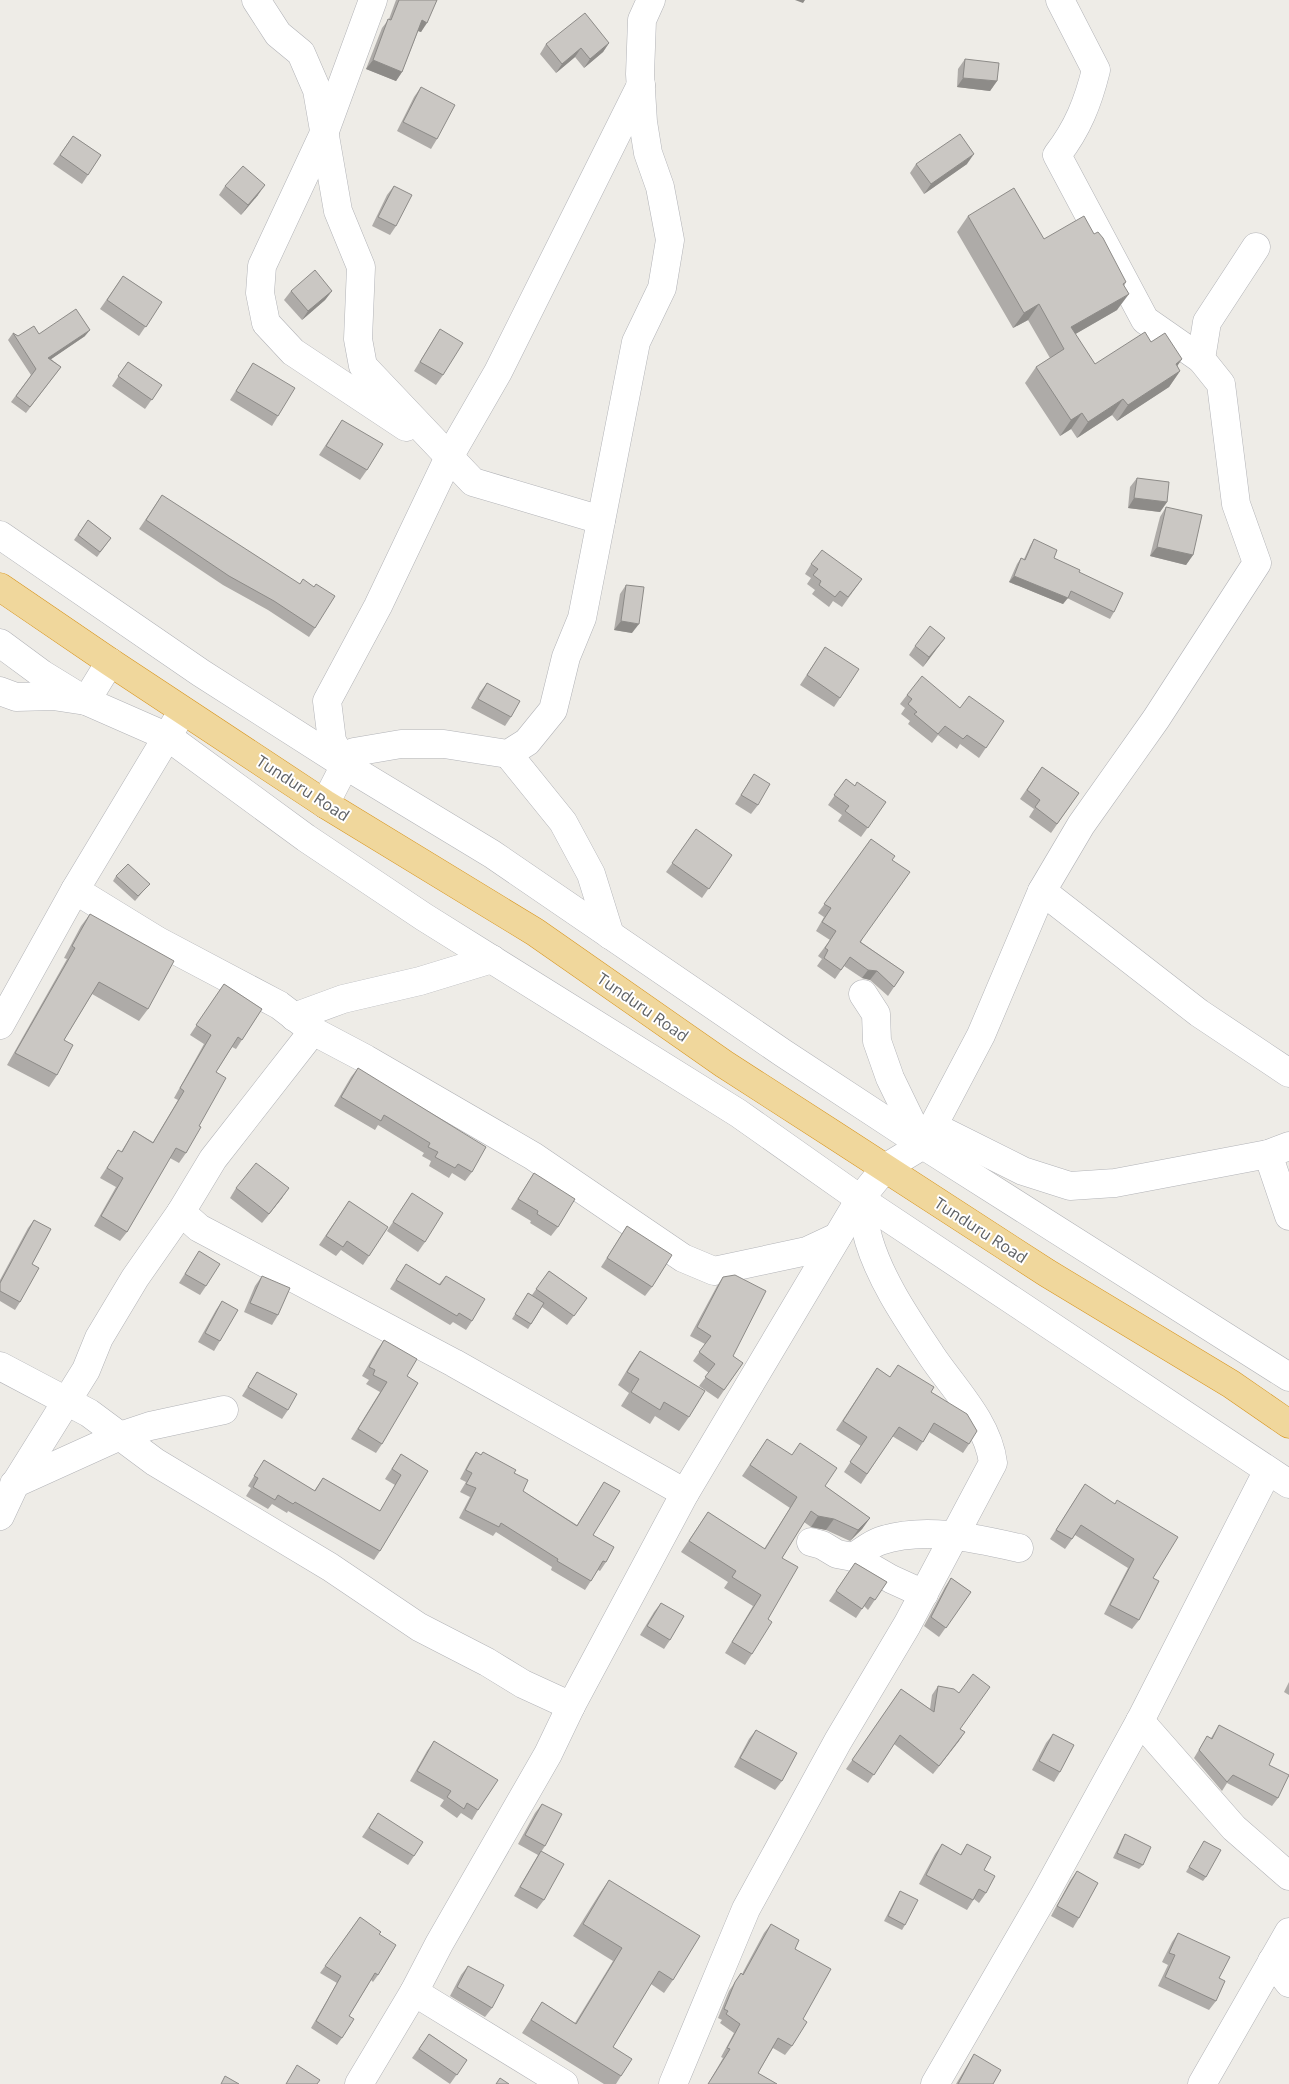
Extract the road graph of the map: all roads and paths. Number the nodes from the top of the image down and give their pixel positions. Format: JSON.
{"nodes":[{"id":1,"x":256,"y":0,"type":"edge"},
{"id":2,"x":373,"y":0,"type":"edge"},
{"id":3,"x":651,"y":0,"type":"edge"},
{"id":4,"x":1060,"y":0,"type":"edge"},
{"id":5,"x":641,"y":85,"type":"junction"},
{"id":6,"x":325,"y":131,"type":"junction"},
{"id":7,"x":1256,"y":247,"type":"dead end"},
{"id":8,"x":1201,"y":358,"type":"junction"},
{"id":9,"x":449,"y":457,"type":"junction"},
{"id":10,"x":601,"y":520,"type":"junction"},
{"id":11,"x":0,"y":535,"type":"edge"},
{"id":12,"x":0,"y":587,"type":"edge"},
{"id":13,"x":0,"y":643,"type":"edge"},
{"id":14,"x":110,"y":662,"type":"junction"},
{"id":15,"x":0,"y":691,"type":"edge"},
{"id":16,"x":86,"y":701,"type":"junction"},
{"id":17,"x":183,"y":710,"type":"junction"},
{"id":18,"x":168,"y":737,"type":"junction"},
{"id":19,"x":508,"y":754,"type":"junction"},
{"id":20,"x":345,"y":765,"type":"junction"},
{"id":21,"x":325,"y":804,"type":"junction"},
{"id":22,"x":75,"y":890,"type":"junction"},
{"id":23,"x":1042,"y":891,"type":"junction"},
{"id":24,"x":610,"y":935,"type":"junction"},
{"id":25,"x":492,"y":959,"type":"junction"},
{"id":26,"x":863,"y":994,"type":"dead end"},
{"id":27,"x":4,"y":997,"type":"edge"},
{"id":28,"x":304,"y":1024,"type":"junction"},
{"id":29,"x":0,"y":1025,"type":"edge"},
{"id":30,"x":1289,"y":1073,"type":"edge"},
{"id":31,"x":928,"y":1136,"type":"junction"},
{"id":32,"x":1278,"y":1150,"type":"edge"},
{"id":33,"x":885,"y":1168,"type":"junction"},
{"id":34,"x":860,"y":1199,"type":"junction"},
{"id":35,"x":181,"y":1212,"type":"junction"},
{"id":36,"x":1289,"y":1216,"type":"edge"},
{"id":37,"x":837,"y":1237,"type":"junction"},
{"id":38,"x":0,"y":1366,"type":"edge"},
{"id":39,"x":1289,"y":1377,"type":"edge"},
{"id":40,"x":67,"y":1402,"type":"junction"},
{"id":41,"x":224,"y":1410,"type":"dead end"},
{"id":42,"x":1289,"y":1424,"type":"edge"},
{"id":43,"x":120,"y":1436,"type":"junction"},
{"id":44,"x":1278,"y":1478,"type":"edge"},
{"id":45,"x":8,"y":1488,"type":"edge"},
{"id":46,"x":684,"y":1493,"type":"junction"},
{"id":47,"x":0,"y":1516,"type":"edge"},
{"id":48,"x":955,"y":1536,"type":"junction"},
{"id":49,"x":811,"y":1542,"type":"dead end"},
{"id":50,"x":1019,"y":1548,"type":"dead end"},
{"id":51,"x":853,"y":1557,"type":"junction"},
{"id":52,"x":924,"y":1594,"type":"junction"},
{"id":53,"x":571,"y":1706,"type":"junction"},
{"id":54,"x":1140,"y":1721,"type":"junction"},
{"id":55,"x":1289,"y":1876,"type":"edge"},
{"id":56,"x":1289,"y":1932,"type":"edge"},
{"id":57,"x":1272,"y":1961,"type":"junction"},
{"id":58,"x":1289,"y":1983,"type":"edge"},
{"id":59,"x":414,"y":1992,"type":"junction"},
{"id":60,"x":359,"y":2084,"type":"edge"},
{"id":61,"x":564,"y":2084,"type":"edge"},
{"id":62,"x":673,"y":2084,"type":"edge"},
{"id":63,"x":935,"y":2084,"type":"edge"},
{"id":64,"x":1202,"y":2084,"type":"edge"}],
"edges":[{"from":1,"to":6,"type":"street"},
{"from":2,"to":6,"type":"street"},
{"from":3,"to":5,"type":"street"},
{"from":4,"to":8,"type":"street"},
{"from":5,"to":9,"type":"street"},
{"from":5,"to":10,"type":"street"},
{"from":6,"to":9,"type":"street"},
{"from":6,"to":9,"type":"street"},
{"from":7,"to":8,"type":"street"},
{"from":8,"to":23,"type":"street"},
{"from":9,"to":10,"type":"street"},
{"from":9,"to":20,"type":"street"},
{"from":10,"to":19,"type":"street"},
{"from":11,"to":20,"type":"street"},
{"from":12,"to":14,"type":"highway","name":"Tunduru Road"},
{"from":13,"to":16,"type":"street"},
{"from":14,"to":16,"type":"street"},
{"from":14,"to":17,"type":"highway","name":"Tunduru Road"},
{"from":15,"to":16,"type":"street"},
{"from":16,"to":18,"type":"street"},
{"from":17,"to":18,"type":"street"},
{"from":17,"to":21,"type":"highway","name":"Tunduru Road"},
{"from":18,"to":22,"type":"street"},
{"from":18,"to":25,"type":"street"},
{"from":19,"to":20,"type":"street"},
{"from":19,"to":24,"type":"street"},
{"from":20,"to":21,"type":"street"},
{"from":20,"to":24,"type":"street"},
{"from":21,"to":33,"type":"highway","name":"Tunduru Road"},
{"from":22,"to":27,"type":"street"},
{"from":22,"to":28,"type":"street"},
{"from":23,"to":30,"type":"street"},
{"from":23,"to":31,"type":"street"},
{"from":24,"to":31,"type":"street"},
{"from":25,"to":28,"type":"street"},
{"from":25,"to":34,"type":"street"},
{"from":26,"to":31,"type":"street"},
{"from":27,"to":29,"type":"street"},
{"from":28,"to":35,"type":"street"},
{"from":28,"to":37,"type":"street"},
{"from":31,"to":32,"type":"street"},
{"from":31,"to":33,"type":"street"},
{"from":31,"to":39,"type":"street"},
{"from":32,"to":36,"type":"street"},
{"from":33,"to":34,"type":"street"},
{"from":33,"to":42,"type":"highway","name":"Tunduru Road"},
{"from":34,"to":37,"type":"street"},
{"from":34,"to":44,"type":"street"},
{"from":34,"to":48,"type":"street"},
{"from":35,"to":40,"type":"street"},
{"from":35,"to":46,"type":"street"},
{"from":37,"to":46,"type":"street"},
{"from":38,"to":40,"type":"street"},
{"from":40,"to":43,"type":"street"},
{"from":40,"to":45,"type":"street"},
{"from":41,"to":43,"type":"street"},
{"from":43,"to":45,"type":"street"},
{"from":43,"to":53,"type":"street"},
{"from":44,"to":54,"type":"street"},
{"from":45,"to":47,"type":"street"},
{"from":46,"to":53,"type":"street"},
{"from":48,"to":50,"type":"street"},
{"from":48,"to":51,"type":"street"},
{"from":48,"to":52,"type":"street"},
{"from":49,"to":51,"type":"street"},
{"from":51,"to":52,"type":"street"},
{"from":52,"to":62,"type":"street"},
{"from":53,"to":59,"type":"street"},
{"from":54,"to":55,"type":"street"},
{"from":54,"to":63,"type":"street"},
{"from":56,"to":57,"type":"street"},
{"from":57,"to":58,"type":"street"},
{"from":57,"to":64,"type":"street"},
{"from":59,"to":60,"type":"street"},
{"from":59,"to":61,"type":"street"}]}
